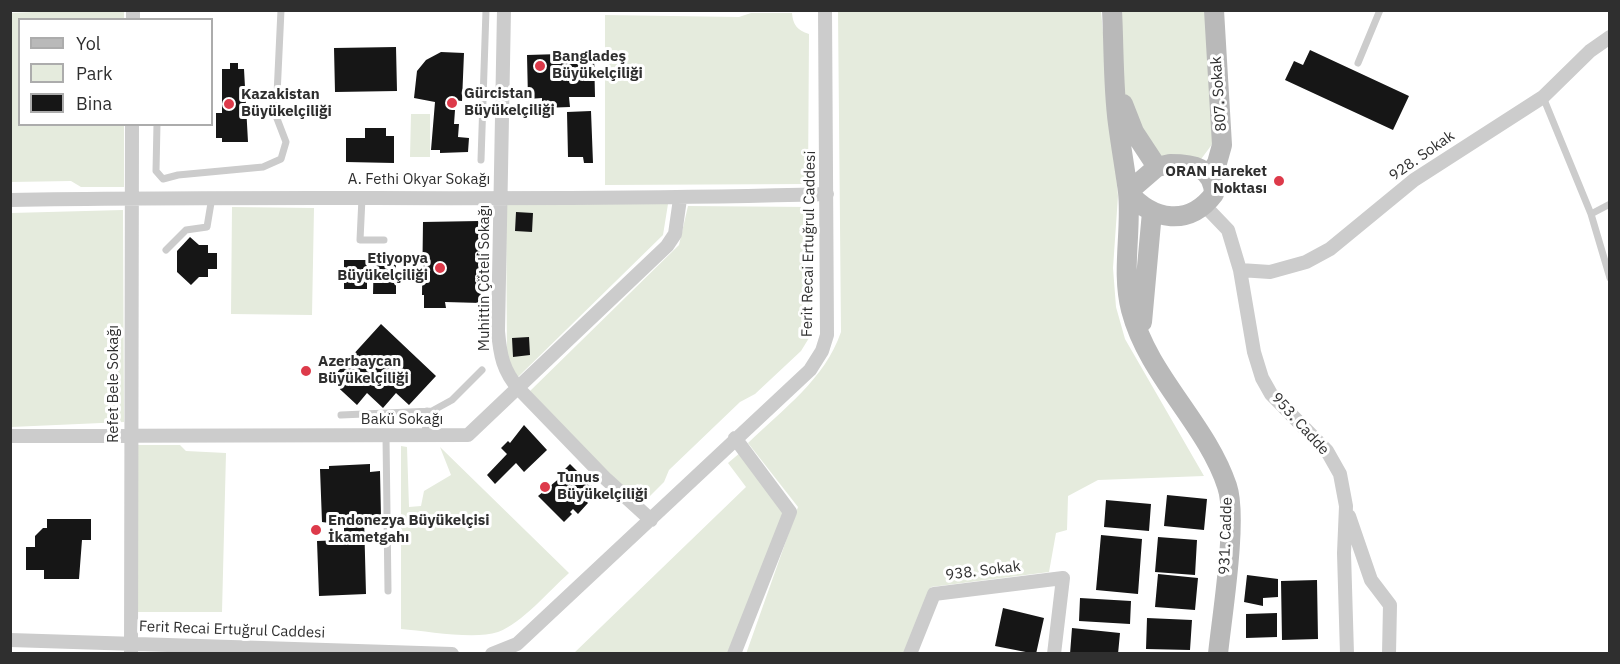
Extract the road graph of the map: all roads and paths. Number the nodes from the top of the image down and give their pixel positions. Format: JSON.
{"nodes":[{"id":1,"x":281,"y":10,"type":"edge"},
{"id":2,"x":486,"y":10,"type":"edge"},
{"id":3,"x":504,"y":10,"type":"edge"},
{"id":4,"x":825,"y":10,"type":"edge"},
{"id":5,"x":1112,"y":10,"type":"edge"},
{"id":6,"x":1214,"y":10,"type":"edge"},
{"id":7,"x":1380,"y":10,"type":"edge"},
{"id":8,"x":1610,"y":36,"type":"edge"},
{"id":9,"x":1358,"y":63,"type":"dead end"},
{"id":10,"x":1116,"y":88,"type":"junction"},
{"id":11,"x":1543,"y":97,"type":"junction"},
{"id":12,"x":132,"y":126,"type":"edge"},
{"id":13,"x":157,"y":126,"type":"edge"},
{"id":14,"x":481,"y":160,"type":"dead end"},
{"id":15,"x":1157,"y":167,"type":"junction"},
{"id":16,"x":1209,"y":175,"type":"junction"},
{"id":17,"x":1128,"y":192,"type":"junction"},
{"id":18,"x":827,"y":194,"type":"junction"},
{"id":19,"x":362,"y":196,"type":"junction"},
{"id":20,"x":212,"y":197,"type":"junction"},
{"id":21,"x":501,"y":197,"type":"junction"},
{"id":22,"x":132,"y":198,"type":"junction"},
{"id":23,"x":680,"y":199,"type":"junction"},
{"id":24,"x":10,"y":200,"type":"edge"},
{"id":25,"x":1610,"y":204,"type":"edge"},
{"id":26,"x":1205,"y":206,"type":"junction"},
{"id":27,"x":1152,"y":212,"type":"junction"},
{"id":28,"x":1591,"y":214,"type":"junction"},
{"id":29,"x":384,"y":240,"type":"dead end"},
{"id":30,"x":166,"y":250,"type":"dead end"},
{"id":31,"x":1240,"y":270,"type":"junction"},
{"id":32,"x":1610,"y":278,"type":"edge"},
{"id":33,"x":1141,"y":333,"type":"junction"},
{"id":34,"x":482,"y":370,"type":"dead end"},
{"id":35,"x":519,"y":389,"type":"junction"},
{"id":36,"x":427,"y":411,"type":"junction"},
{"id":37,"x":341,"y":415,"type":"dead end"},
{"id":38,"x":131,"y":435,"type":"junction"},
{"id":39,"x":10,"y":436,"type":"edge"},
{"id":40,"x":386,"y":437,"type":"junction"},
{"id":41,"x":425,"y":437,"type":"junction"},
{"id":42,"x":735,"y":438,"type":"junction"},
{"id":43,"x":1346,"y":506,"type":"junction"},
{"id":44,"x":651,"y":520,"type":"junction"},
{"id":45,"x":388,"y":591,"type":"dead end"},
{"id":46,"x":10,"y":640,"type":"edge"},
{"id":47,"x":131,"y":648,"type":"edge"},
{"id":48,"x":417,"y":653,"type":"edge"},
{"id":49,"x":452,"y":654,"type":"edge"},
{"id":50,"x":492,"y":654,"type":"edge"},
{"id":51,"x":734,"y":654,"type":"edge"},
{"id":52,"x":910,"y":654,"type":"edge"},
{"id":53,"x":1054,"y":654,"type":"edge"},
{"id":54,"x":1218,"y":654,"type":"edge"},
{"id":55,"x":1347,"y":654,"type":"edge"},
{"id":56,"x":1389,"y":654,"type":"edge"}],
"edges":[{"from":1,"to":13,"type":"lane"},
{"from":2,"to":14,"type":"lane"},
{"from":3,"to":21,"type":"street","name":"Muhittin Çöteli Sokağı"},
{"from":4,"to":18,"type":"street","name":"Ferit Recai Ertuğrul Caddesi"},
{"from":5,"to":10,"type":"main road","name":"931. Cadde"},
{"from":6,"to":16,"type":"main road","name":"807. Sokak"},
{"from":7,"to":9,"type":"lane"},
{"from":8,"to":11,"type":"street","name":"928. Sokak"},
{"from":10,"to":15,"type":"main road"},
{"from":10,"to":17,"type":"main road","name":"931. Cadde"},
{"from":11,"to":28,"type":"lane"},
{"from":11,"to":31,"type":"street","name":"928. Sokak"},
{"from":12,"to":22,"type":"street","name":"Refet Bele Sokağı"},
{"from":15,"to":16,"type":"main road"},
{"from":15,"to":17,"type":"main road"},
{"from":16,"to":26,"type":"main road"},
{"from":17,"to":27,"type":"main road"},
{"from":17,"to":33,"type":"main road","name":"931. Cadde"},
{"from":18,"to":23,"type":"street","name":"A. Fethi Okyar Sokağı"},
{"from":18,"to":42,"type":"street","name":"Ferit Recai Ertuğrul Caddesi"},
{"from":19,"to":20,"type":"street","name":"A. Fethi Okyar Sokağı"},
{"from":19,"to":21,"type":"street","name":"A. Fethi Okyar Sokağı"},
{"from":19,"to":29,"type":"lane"},
{"from":20,"to":22,"type":"street","name":"A. Fethi Okyar Sokağı"},
{"from":20,"to":30,"type":"lane"},
{"from":21,"to":23,"type":"street","name":"A. Fethi Okyar Sokağı"},
{"from":21,"to":35,"type":"street","name":"Muhittin Çöteli Sokağı"},
{"from":22,"to":24,"type":"street","name":"A. Fethi Okyar Sokağı"},
{"from":22,"to":38,"type":"street","name":"Refet Bele Sokağı"},
{"from":23,"to":35,"type":"street","name":"Bakü Sokağı"},
{"from":25,"to":28,"type":"lane"},
{"from":26,"to":27,"type":"main road"},
{"from":26,"to":31,"type":"street","name":"953. Cadde"},
{"from":27,"to":33,"type":"main road","name":"931. Cadde"},
{"from":28,"to":32,"type":"lane"},
{"from":31,"to":43,"type":"street","name":"953. Cadde"},
{"from":33,"to":54,"type":"main road","name":"931. Cadde"},
{"from":34,"to":36,"type":"lane"},
{"from":35,"to":41,"type":"street","name":"Bakü Sokağı"},
{"from":35,"to":44,"type":"street","name":"Muhittin Çöteli Sokağı"},
{"from":36,"to":37,"type":"lane"},
{"from":36,"to":41,"type":"lane"},
{"from":38,"to":39,"type":"street","name":"Bakü Sokağı"},
{"from":38,"to":40,"type":"street","name":"Bakü Sokağı"},
{"from":38,"to":47,"type":"street","name":"Refet Bele Sokağı"},
{"from":40,"to":41,"type":"street","name":"Bakü Sokağı"},
{"from":40,"to":45,"type":"lane"},
{"from":42,"to":44,"type":"street","name":"Ferit Recai Ertuğrul Caddesi"},
{"from":42,"to":51,"type":"street"},
{"from":43,"to":55,"type":"street","name":"953. Cadde"},
{"from":43,"to":56,"type":"street"},
{"from":44,"to":50,"type":"street","name":"Ferit Recai Ertuğrul Caddesi"},
{"from":46,"to":47,"type":"street","name":"Ferit Recai Ertuğrul Caddesi"},
{"from":47,"to":48,"type":"street","name":"Ferit Recai Ertuğrul Caddesi"},
{"from":48,"to":49,"type":"street","name":"Ferit Recai Ertuğrul Caddesi"},
{"from":52,"to":53,"type":"street","name":"938. Sokak"}]}
